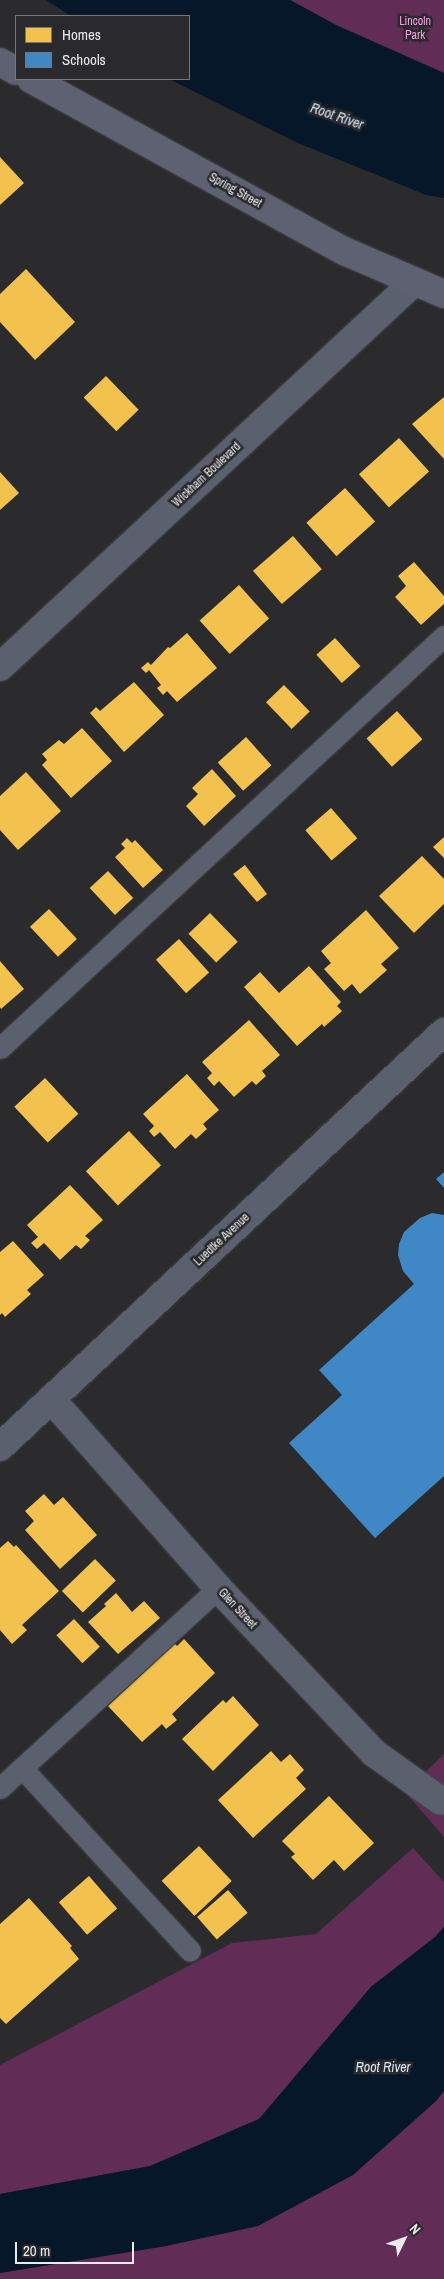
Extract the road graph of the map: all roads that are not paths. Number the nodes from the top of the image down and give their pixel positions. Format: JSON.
{"nodes":[{"id":1,"x":0,"y":62,"type":"edge"},
{"id":2,"x":15,"y":70,"type":"edge"},
{"id":3,"x":33,"y":80,"type":"edge"},
{"id":4,"x":414,"y":282,"type":"junction"},
{"id":5,"x":444,"y":294,"type":"edge"},
{"id":6,"x":444,"y":636,"type":"edge"},
{"id":7,"x":0,"y":667,"type":"edge"},
{"id":8,"x":444,"y":1032,"type":"edge"},
{"id":9,"x":0,"y":1048,"type":"edge"},
{"id":10,"x":51,"y":1399,"type":"junction"},
{"id":11,"x":0,"y":1447,"type":"edge"},
{"id":12,"x":218,"y":1588,"type":"junction"},
{"id":13,"x":22,"y":1768,"type":"junction"},
{"id":14,"x":0,"y":1788,"type":"edge"},
{"id":15,"x":440,"y":1801,"type":"dead end"},
{"id":16,"x":190,"y":1951,"type":"dead end"}],
"edges":[{"from":1,"to":2,"type":"main road"},
{"from":3,"to":4,"type":"main road","name":"Spring Street"},
{"from":4,"to":5,"type":"main road","name":"Spring Street"},
{"from":4,"to":7,"type":"street","name":"Wickham Boulevard"},
{"from":6,"to":9,"type":"lane"},
{"from":8,"to":10,"type":"street","name":"Luedtke Avenue"},
{"from":10,"to":11,"type":"street","name":"Luedtke Avenue"},
{"from":10,"to":12,"type":"street","name":"Glen Street"},
{"from":12,"to":13,"type":"lane"},
{"from":12,"to":15,"type":"street","name":"Glen Street"},
{"from":13,"to":14,"type":"lane"},
{"from":13,"to":16,"type":"lane"}]}
